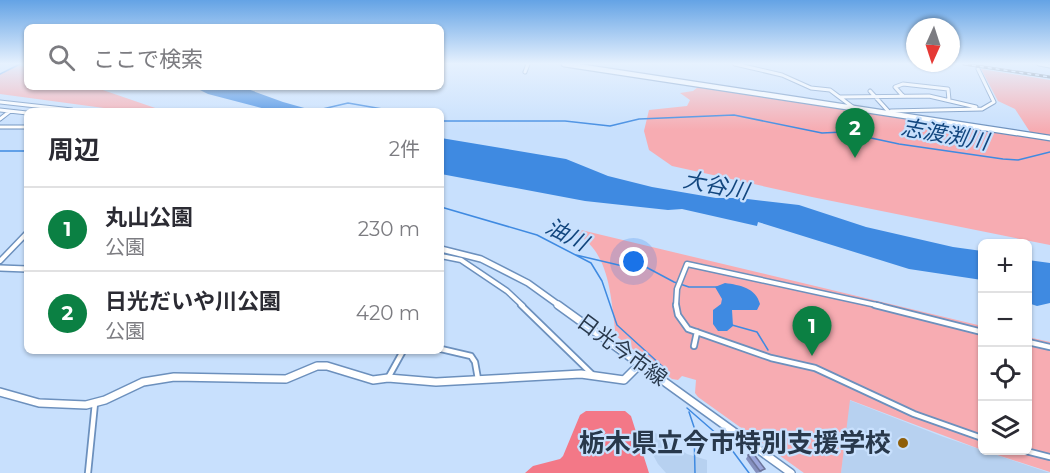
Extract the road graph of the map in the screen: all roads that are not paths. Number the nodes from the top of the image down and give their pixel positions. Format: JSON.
{"nodes":[{"id":1,"x":709,"y":86,"type":"edge"},
{"id":2,"x":807,"y":86,"type":"edge"},
{"id":3,"x":897,"y":86,"type":"edge"},
{"id":4,"x":922,"y":86,"type":"edge"},
{"id":5,"x":986,"y":86,"type":"edge"},
{"id":6,"x":870,"y":91,"type":"dead end"},
{"id":7,"x":903,"y":96,"type":"junction"},
{"id":8,"x":875,"y":97,"type":"junction"},
{"id":9,"x":840,"y":98,"type":"junction"},
{"id":10,"x":949,"y":100,"type":"junction"},
{"id":11,"x":0,"y":102,"type":"edge"},
{"id":12,"x":45,"y":108,"type":"edge"},
{"id":13,"x":854,"y":108,"type":"junction"},
{"id":14,"x":982,"y":109,"type":"junction"},
{"id":15,"x":0,"y":110,"type":"edge"},
{"id":16,"x":10,"y":111,"type":"junction"},
{"id":17,"x":24,"y":113,"type":"edge"},
{"id":18,"x":890,"y":113,"type":"junction"},
{"id":19,"x":0,"y":119,"type":"edge"},
{"id":20,"x":0,"y":127,"type":"edge"},
{"id":21,"x":24,"y":127,"type":"edge"},
{"id":22,"x":1050,"y":138,"type":"edge"},
{"id":23,"x":24,"y":236,"type":"edge"},
{"id":24,"x":444,"y":250,"type":"edge"},
{"id":25,"x":444,"y":257,"type":"edge"},
{"id":26,"x":0,"y":261,"type":"edge"},
{"id":27,"x":0,"y":268,"type":"edge"},
{"id":28,"x":24,"y":269,"type":"edge"},
{"id":29,"x":978,"y":331,"type":"edge"},
{"id":30,"x":697,"y":332,"type":"junction"},
{"id":31,"x":1032,"y":343,"type":"edge"},
{"id":32,"x":694,"y":346,"type":"dead end"},
{"id":33,"x":1050,"y":346,"type":"edge"},
{"id":34,"x":444,"y":351,"type":"edge"},
{"id":35,"x":401,"y":354,"type":"edge"},
{"id":36,"x":641,"y":363,"type":"junction"},
{"id":37,"x":593,"y":375,"type":"junction"},
{"id":38,"x":388,"y":378,"type":"junction"},
{"id":39,"x":478,"y":380,"type":"junction"},
{"id":40,"x":0,"y":392,"type":"edge"},
{"id":41,"x":95,"y":403,"type":"junction"},
{"id":42,"x":978,"y":437,"type":"edge"},
{"id":43,"x":1032,"y":452,"type":"edge"},
{"id":44,"x":1050,"y":457,"type":"edge"},
{"id":45,"x":88,"y":473,"type":"edge"},
{"id":46,"x":791,"y":473,"type":"edge"}],
"edges":[{"from":1,"to":13,"type":"main road"},
{"from":2,"to":9,"type":"street"},
{"from":3,"to":7,"type":"street"},
{"from":4,"to":10,"type":"street"},
{"from":5,"to":14,"type":"street"},
{"from":6,"to":8,"type":"street"},
{"from":7,"to":8,"type":"street"},
{"from":7,"to":10,"type":"street"},
{"from":8,"to":9,"type":"street"},
{"from":8,"to":18,"type":"street"},
{"from":9,"to":13,"type":"street"},
{"from":10,"to":14,"type":"street"},
{"from":11,"to":12,"type":"street"},
{"from":13,"to":18,"type":"main road"},
{"from":14,"to":18,"type":"street"},
{"from":15,"to":16,"type":"street"},
{"from":16,"to":17,"type":"street"},
{"from":16,"to":19,"type":"street"},
{"from":18,"to":22,"type":"main road"},
{"from":20,"to":21,"type":"street"},
{"from":23,"to":26,"type":"street"},
{"from":24,"to":36,"type":"main road","name":"日光今市線"},
{"from":25,"to":37,"type":"street"},
{"from":27,"to":28,"type":"main road"},
{"from":29,"to":30,"type":"street"},
{"from":30,"to":32,"type":"street"},
{"from":30,"to":42,"type":"street"},
{"from":31,"to":33,"type":"street"},
{"from":34,"to":39,"type":"street"},
{"from":35,"to":38,"type":"street"},
{"from":36,"to":37,"type":"main road"},
{"from":36,"to":46,"type":"main road","name":"日光今市線"},
{"from":37,"to":39,"type":"main road"},
{"from":38,"to":39,"type":"main road"},
{"from":38,"to":41,"type":"main road"},
{"from":40,"to":41,"type":"main road"},
{"from":41,"to":45,"type":"street"},
{"from":43,"to":44,"type":"street"}]}
